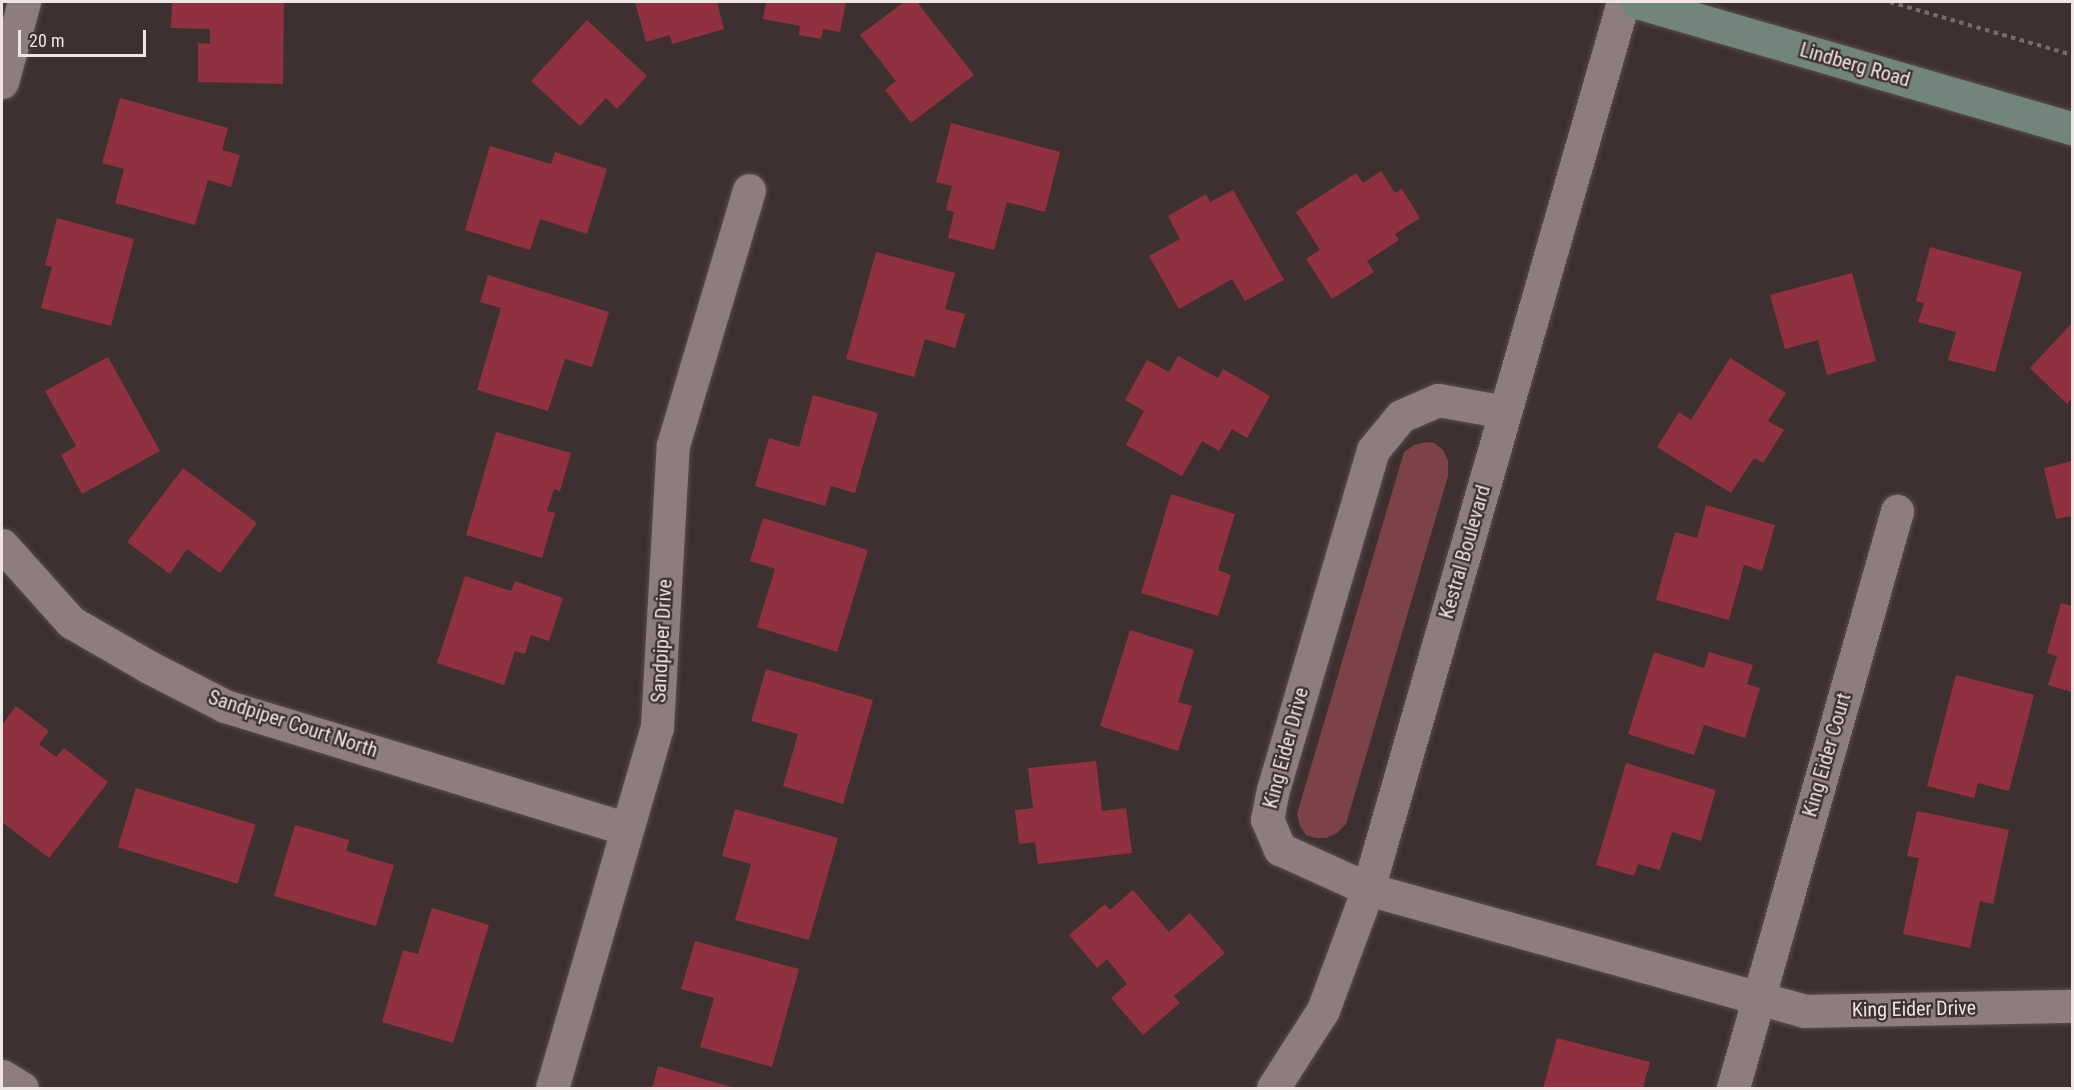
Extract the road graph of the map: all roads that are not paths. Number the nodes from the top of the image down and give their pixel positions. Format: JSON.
{"nodes":[{"id":1,"x":24,"y":2,"type":"edge"},
{"id":2,"x":1623,"y":2,"type":"edge"},
{"id":3,"x":1637,"y":2,"type":"edge"},
{"id":4,"x":2,"y":82,"type":"edge"},
{"id":5,"x":2073,"y":128,"type":"edge"},
{"id":6,"x":749,"y":190,"type":"dead end"},
{"id":7,"x":1505,"y":412,"type":"junction"},
{"id":8,"x":1897,"y":511,"type":"dead end"},
{"id":9,"x":2,"y":545,"type":"edge"},
{"id":10,"x":627,"y":829,"type":"junction"},
{"id":11,"x":1368,"y":889,"type":"junction"},
{"id":12,"x":1757,"y":998,"type":"junction"},
{"id":13,"x":2073,"y":1006,"type":"edge"},
{"id":14,"x":2,"y":1076,"type":"edge"},
{"id":15,"x":22,"y":1089,"type":"edge"},
{"id":16,"x":552,"y":1089,"type":"edge"},
{"id":17,"x":1273,"y":1089,"type":"edge"},
{"id":18,"x":1733,"y":1089,"type":"edge"}],
"edges":[{"from":1,"to":4,"type":"street"},
{"from":2,"to":7,"type":"street","name":"Kestral Boulevard"},
{"from":3,"to":5,"type":"main road","name":"Lindberg Road"},
{"from":6,"to":10,"type":"street","name":"Sandpiper Drive"},
{"from":7,"to":11,"type":"street","name":"Kestral Boulevard"},
{"from":7,"to":11,"type":"street","name":"King Eider Drive"},
{"from":8,"to":12,"type":"street","name":"King Eider Court"},
{"from":9,"to":10,"type":"street","name":"Sandpiper Court North"},
{"from":10,"to":16,"type":"street","name":"Sandpiper Drive"},
{"from":11,"to":12,"type":"street","name":"King Eider Drive"},
{"from":11,"to":17,"type":"street","name":"Kestral Boulevard"},
{"from":12,"to":13,"type":"street","name":"King Eider Drive"},
{"from":12,"to":18,"type":"street"},
{"from":14,"to":15,"type":"street"}]}
